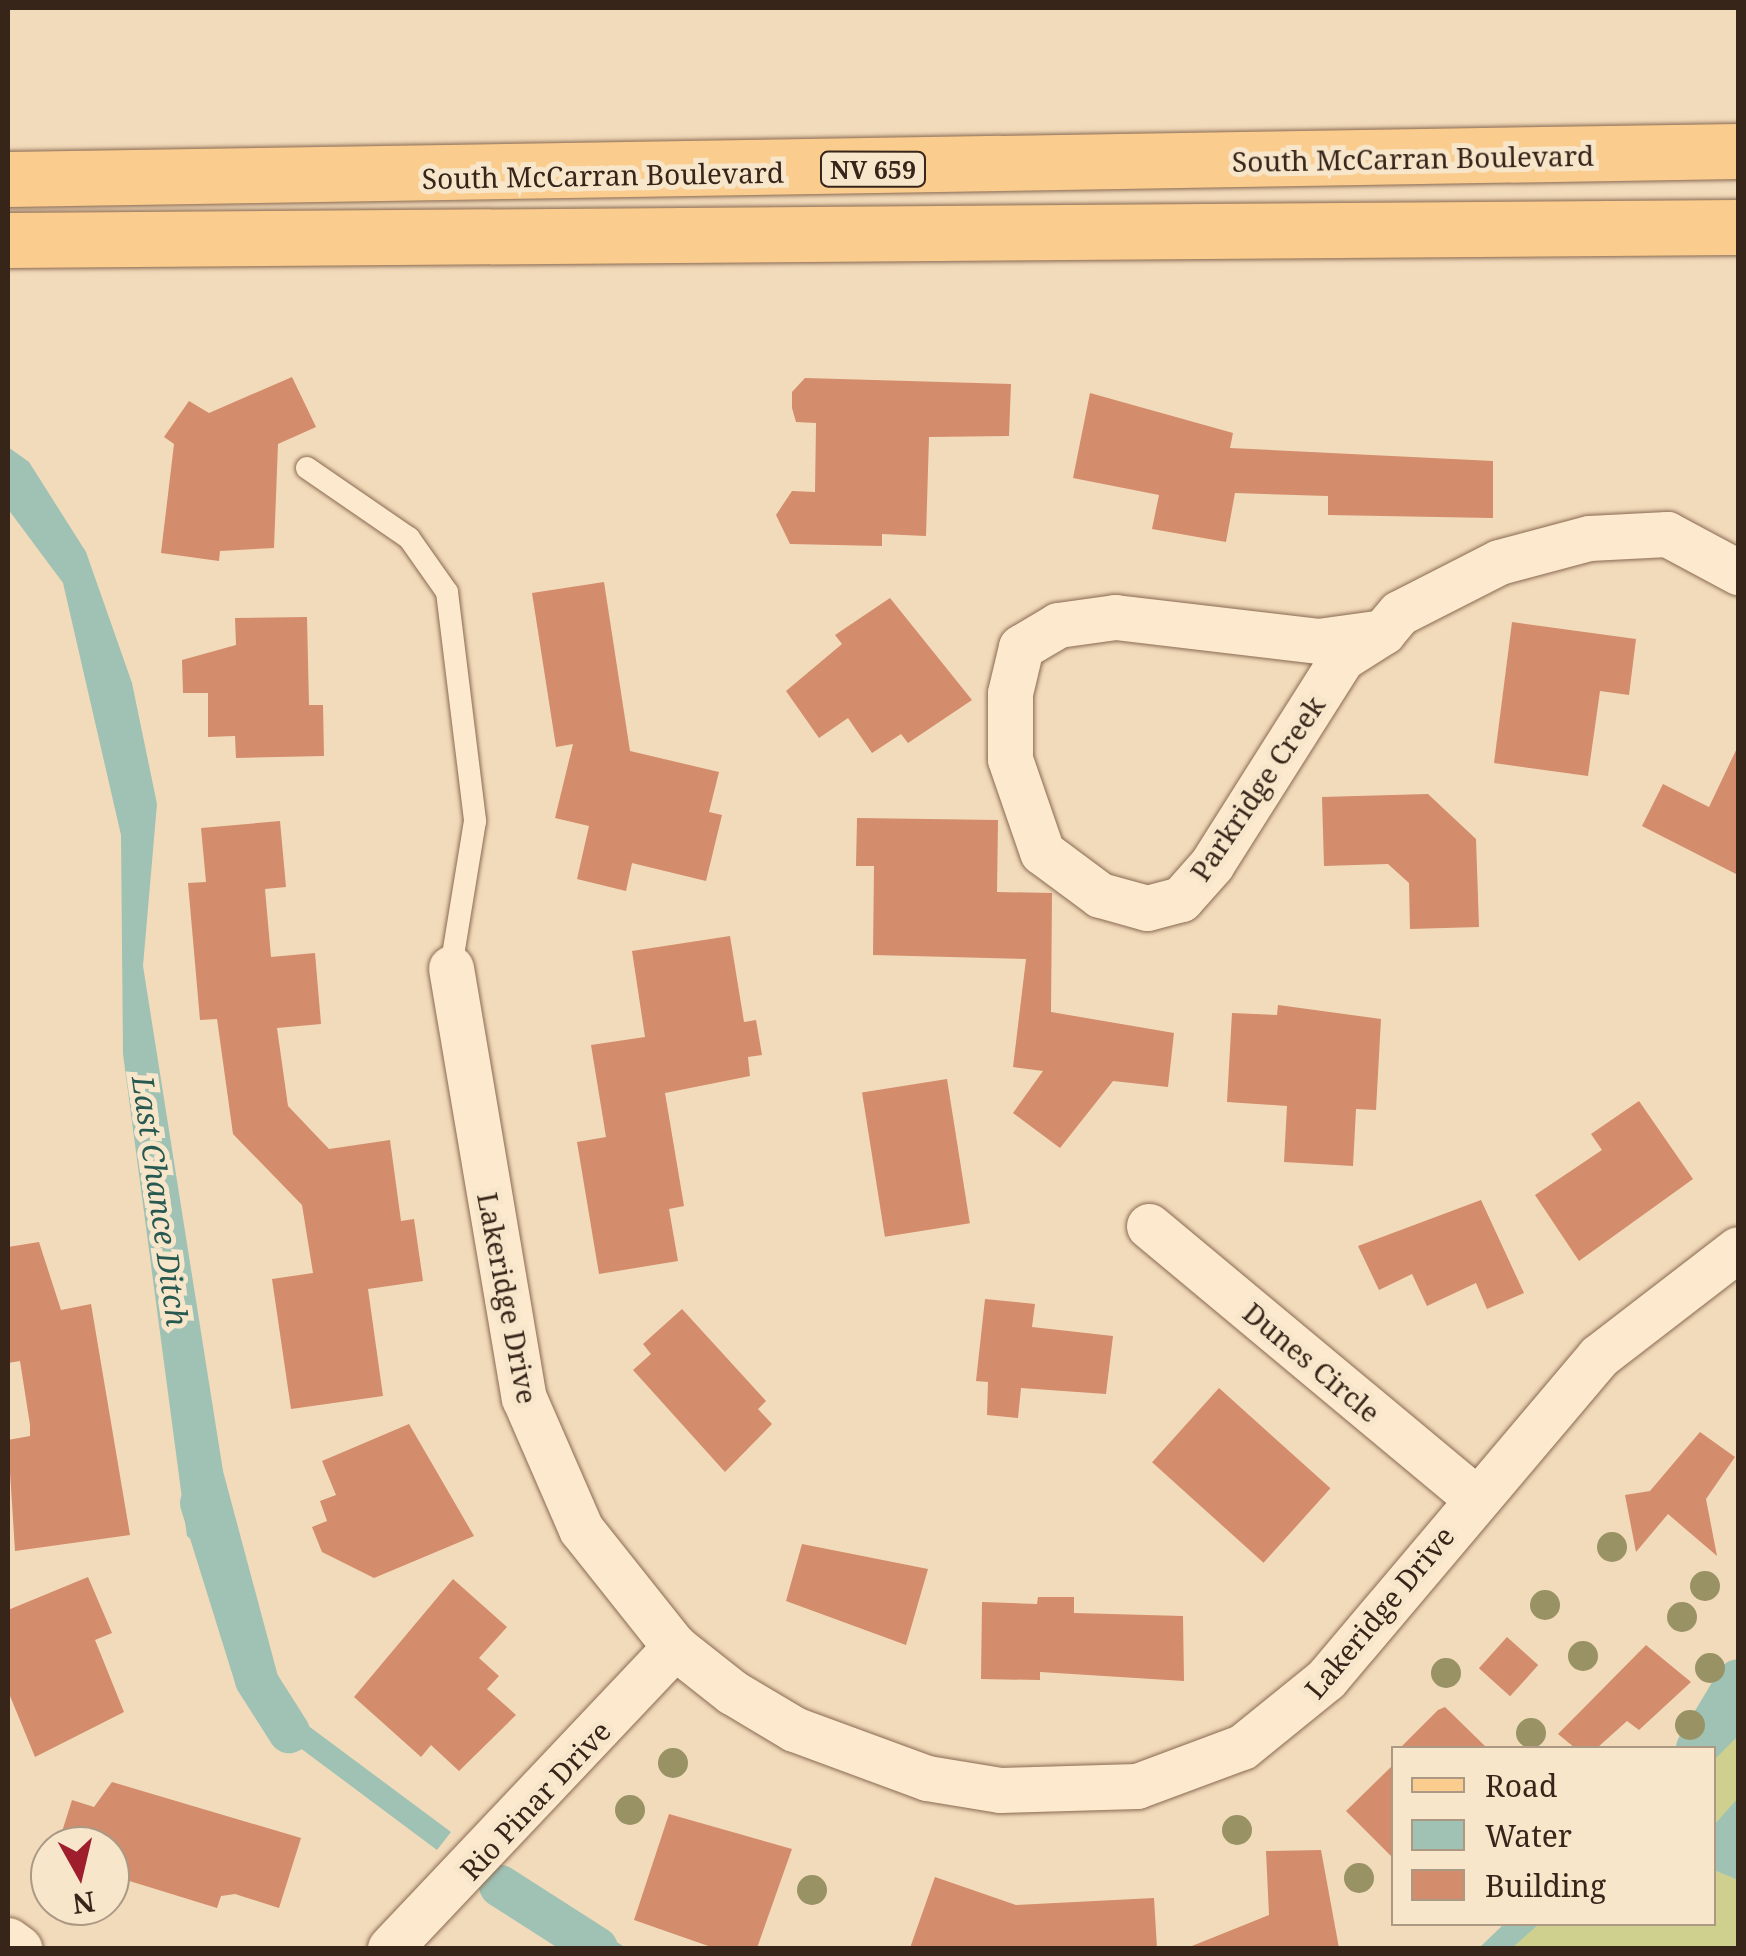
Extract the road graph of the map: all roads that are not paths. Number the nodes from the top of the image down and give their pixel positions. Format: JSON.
{"nodes":[{"id":1,"x":1738,"y":152,"type":"edge"},
{"id":2,"x":8,"y":179,"type":"edge"},
{"id":3,"x":1738,"y":227,"type":"edge"},
{"id":4,"x":8,"y":240,"type":"edge"},
{"id":5,"x":307,"y":468,"type":"dead end"},
{"id":6,"x":1738,"y":572,"type":"edge"},
{"id":7,"x":1384,"y":632,"type":"junction"},
{"id":8,"x":451,"y":968,"type":"joint"},
{"id":9,"x":1149,"y":1226,"type":"dead end"},
{"id":10,"x":1738,"y":1250,"type":"edge"},
{"id":11,"x":1475,"y":1498,"type":"junction"},
{"id":12,"x":675,"y":1647,"type":"junction"},
{"id":13,"x":8,"y":1940,"type":"edge"},
{"id":14,"x":19,"y":1948,"type":"edge"},
{"id":15,"x":390,"y":1948,"type":"edge"}],
"edges":[{"from":1,"to":2,"type":"main road","name":"South McCarran Boulevard","number":"NV 659"},
{"from":3,"to":4,"type":"main road","name":"South McCarran Boulevard","number":"NV 659"},
{"from":5,"to":8,"type":"lane"},
{"from":6,"to":7,"type":"street"},
{"from":7,"to":7,"type":"street","name":"Parkridge Creek"},
{"from":8,"to":12,"type":"street","name":"Lakeridge Drive"},
{"from":9,"to":11,"type":"street","name":"Dunes Circle"},
{"from":10,"to":11,"type":"street","name":"Lakeridge Drive"},
{"from":11,"to":12,"type":"street","name":"Lakeridge Drive"},
{"from":12,"to":15,"type":"street","name":"Rio Pinar Drive"},
{"from":13,"to":14,"type":"street"}]}
